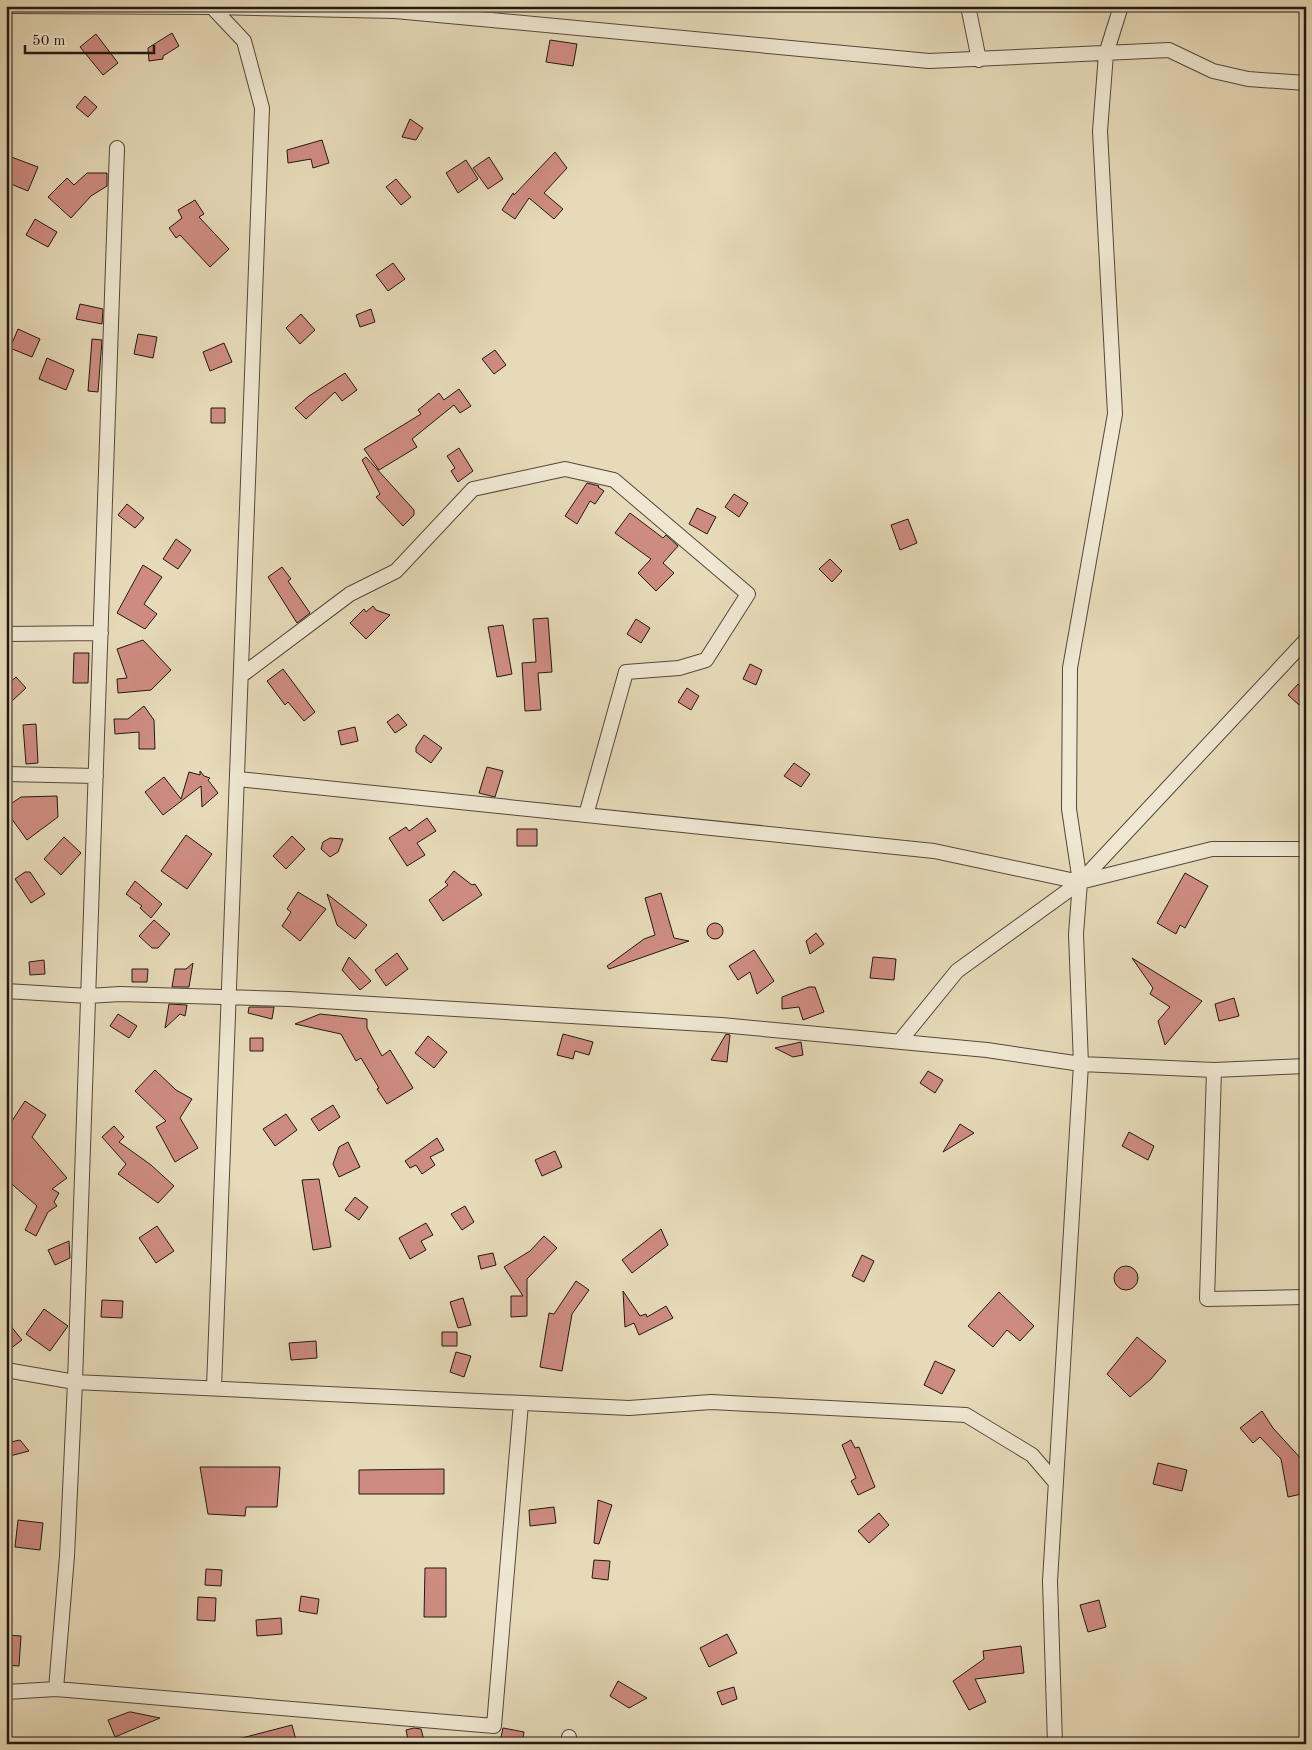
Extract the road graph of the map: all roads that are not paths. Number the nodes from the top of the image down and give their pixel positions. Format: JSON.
{"nodes":[{"id":1,"x":8,"y":6,"type":"edge"},
{"id":2,"x":968,"y":6,"type":"edge"},
{"id":3,"x":1121,"y":6,"type":"edge"},
{"id":4,"x":212,"y":8,"type":"edge"},
{"id":5,"x":1106,"y":54,"type":"junction"},
{"id":6,"x":979,"y":60,"type":"junction"},
{"id":7,"x":1306,"y":83,"type":"edge"},
{"id":8,"x":117,"y":148,"type":"dead end"},
{"id":9,"x":101,"y":633,"type":"junction"},
{"id":10,"x":6,"y":634,"type":"edge"},
{"id":11,"x":1306,"y":640,"type":"edge"},
{"id":12,"x":242,"y":675,"type":"junction"},
{"id":13,"x":6,"y":774,"type":"edge"},
{"id":14,"x":96,"y":776,"type":"junction"},
{"id":15,"x":238,"y":779,"type":"junction"},
{"id":16,"x":586,"y":815,"type":"junction"},
{"id":17,"x":1306,"y":849,"type":"edge"},
{"id":18,"x":1080,"y":882,"type":"junction"},
{"id":19,"x":6,"y":990,"type":"edge"},
{"id":20,"x":88,"y":996,"type":"junction"},
{"id":21,"x":230,"y":997,"type":"junction"},
{"id":22,"x":900,"y":1042,"type":"junction"},
{"id":23,"x":1081,"y":1064,"type":"junction"},
{"id":24,"x":1306,"y":1066,"type":"edge"},
{"id":25,"x":1214,"y":1070,"type":"junction"},
{"id":26,"x":1306,"y":1298,"type":"edge"},
{"id":27,"x":6,"y":1370,"type":"edge"},
{"id":28,"x":75,"y":1382,"type":"junction"},
{"id":29,"x":214,"y":1388,"type":"junction"},
{"id":30,"x":521,"y":1403,"type":"junction"},
{"id":31,"x":1056,"y":1483,"type":"junction"},
{"id":32,"x":56,"y":1689,"type":"junction"},
{"id":33,"x":6,"y":1692,"type":"edge"},
{"id":34,"x":1055,"y":1744,"type":"edge"}],
"edges":[{"from":1,"to":4,"type":"street"},
{"from":2,"to":6,"type":"street"},
{"from":3,"to":5,"type":"street"},
{"from":4,"to":6,"type":"street"},
{"from":4,"to":12,"type":"street"},
{"from":5,"to":6,"type":"street"},
{"from":5,"to":7,"type":"street"},
{"from":5,"to":18,"type":"street"},
{"from":8,"to":9,"type":"street"},
{"from":9,"to":10,"type":"street"},
{"from":9,"to":14,"type":"street"},
{"from":11,"to":18,"type":"street"},
{"from":12,"to":15,"type":"street"},
{"from":12,"to":16,"type":"street"},
{"from":13,"to":14,"type":"street"},
{"from":14,"to":20,"type":"street"},
{"from":15,"to":16,"type":"street"},
{"from":15,"to":21,"type":"street"},
{"from":16,"to":18,"type":"street"},
{"from":17,"to":18,"type":"street"},
{"from":18,"to":22,"type":"street"},
{"from":18,"to":23,"type":"street"},
{"from":19,"to":20,"type":"street"},
{"from":20,"to":21,"type":"street"},
{"from":20,"to":28,"type":"street"},
{"from":21,"to":22,"type":"street"},
{"from":21,"to":29,"type":"street"},
{"from":22,"to":23,"type":"street"},
{"from":23,"to":25,"type":"street"},
{"from":23,"to":31,"type":"street"},
{"from":24,"to":25,"type":"street"},
{"from":25,"to":26,"type":"street"},
{"from":27,"to":28,"type":"street"},
{"from":28,"to":29,"type":"street"},
{"from":28,"to":32,"type":"street"},
{"from":29,"to":30,"type":"street"},
{"from":30,"to":31,"type":"street"},
{"from":30,"to":32,"type":"street"},
{"from":31,"to":34,"type":"street"},
{"from":32,"to":33,"type":"street"}]}
